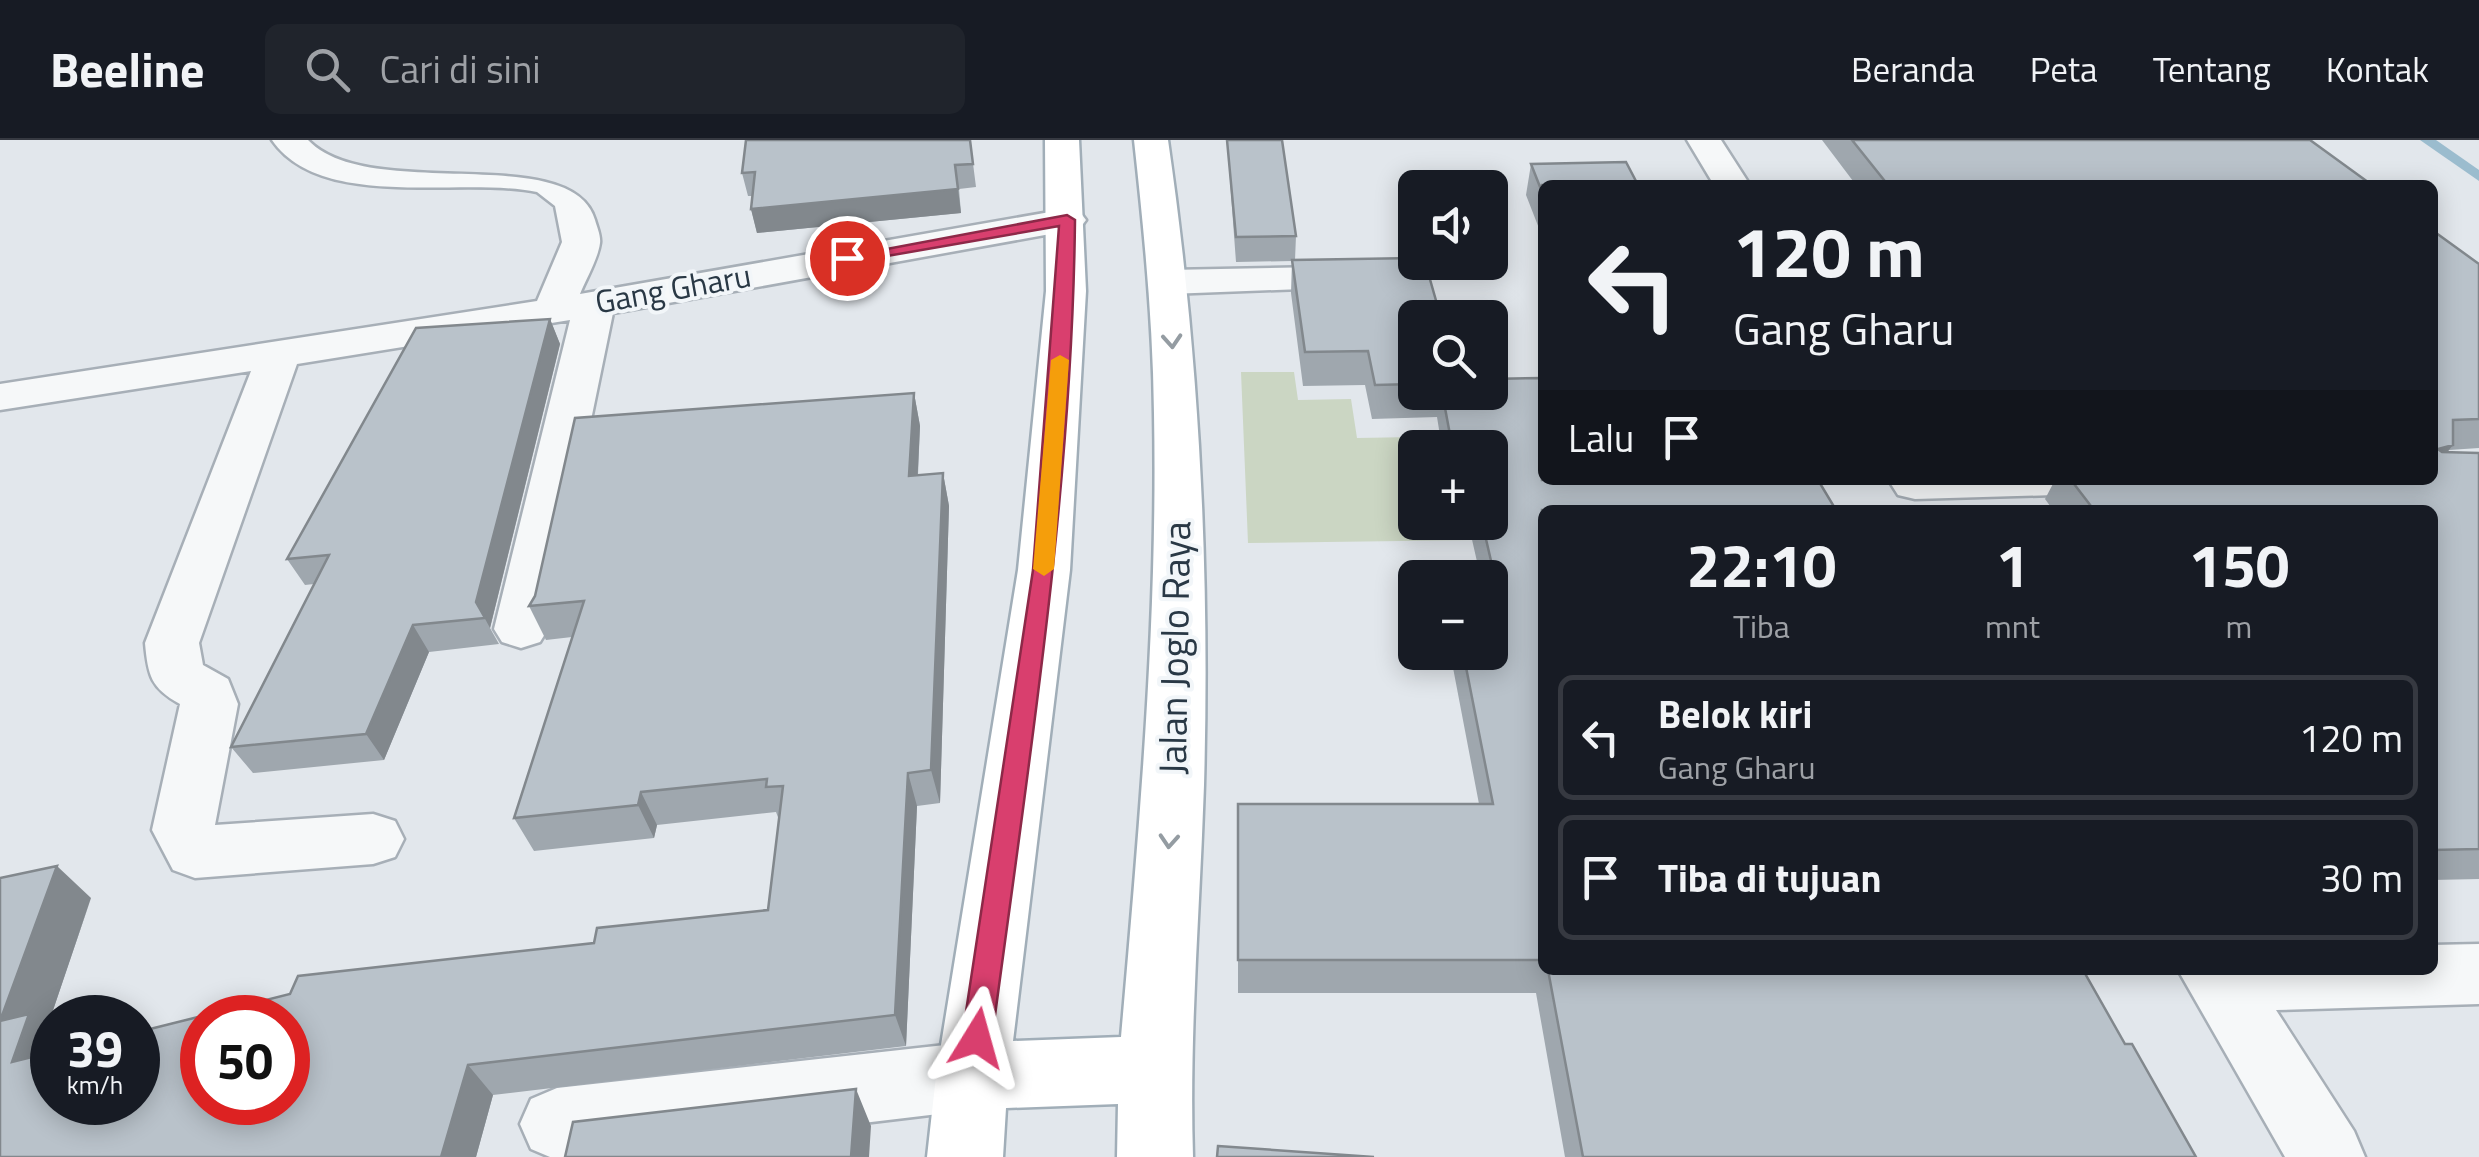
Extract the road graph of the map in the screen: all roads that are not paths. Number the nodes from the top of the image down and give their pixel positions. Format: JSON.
{"nodes":[{"id":1,"x":289,"y":140,"type":"edge"},
{"id":2,"x":1062,"y":140,"type":"edge"},
{"id":3,"x":1151,"y":140,"type":"edge"},
{"id":4,"x":1704,"y":140,"type":"edge"},
{"id":5,"x":1729,"y":180,"type":"edge"},
{"id":6,"x":1067,"y":220,"type":"junction"},
{"id":7,"x":1395,"y":277,"type":"edge"},
{"id":8,"x":1168,"y":282,"type":"junction"},
{"id":9,"x":574,"y":307,"type":"junction"},
{"id":10,"x":278,"y":356,"type":"junction"},
{"id":11,"x":0,"y":397,"type":"edge"},
{"id":12,"x":1993,"y":485,"type":"edge"},
{"id":13,"x":1920,"y":491,"type":"edge"},
{"id":14,"x":521,"y":629,"type":"dead end"},
{"id":15,"x":373,"y":838,"type":"dead end"},
{"id":16,"x":2438,"y":974,"type":"edge"},
{"id":17,"x":2479,"y":974,"type":"edge"},
{"id":18,"x":2348,"y":975,"type":"edge"},
{"id":19,"x":2216,"y":976,"type":"edge"},
{"id":20,"x":1154,"y":1069,"type":"junction"},
{"id":21,"x":972,"y":1076,"type":"junction"},
{"id":22,"x":558,"y":1124,"type":"dead end"},
{"id":23,"x":965,"y":1157,"type":"edge"},
{"id":24,"x":1155,"y":1157,"type":"edge"},
{"id":25,"x":2327,"y":1157,"type":"edge"}],
"edges":[{"from":1,"to":9,"type":"street"},
{"from":2,"to":6,"type":"main road"},
{"from":3,"to":8,"type":"main road","name":"Jalan Joglo Raya"},
{"from":4,"to":5,"type":"street"},
{"from":6,"to":9,"type":"street","name":"Gang Gharu"},
{"from":6,"to":21,"type":"main road"},
{"from":7,"to":8,"type":"street"},
{"from":8,"to":20,"type":"main road","name":"Jalan Joglo Raya","one_way":true},
{"from":9,"to":10,"type":"street","name":"Gang Gharu"},
{"from":9,"to":14,"type":"street"},
{"from":10,"to":11,"type":"street","name":"Gang Gharu"},
{"from":10,"to":15,"type":"street"},
{"from":12,"to":13,"type":"street"},
{"from":16,"to":17,"type":"street"},
{"from":18,"to":19,"type":"street"},
{"from":19,"to":25,"type":"street"},
{"from":20,"to":21,"type":"main road"},
{"from":20,"to":24,"type":"main road","name":"Jalan Joglo Raya"},
{"from":21,"to":22,"type":"street"},
{"from":21,"to":23,"type":"main road"}]}
